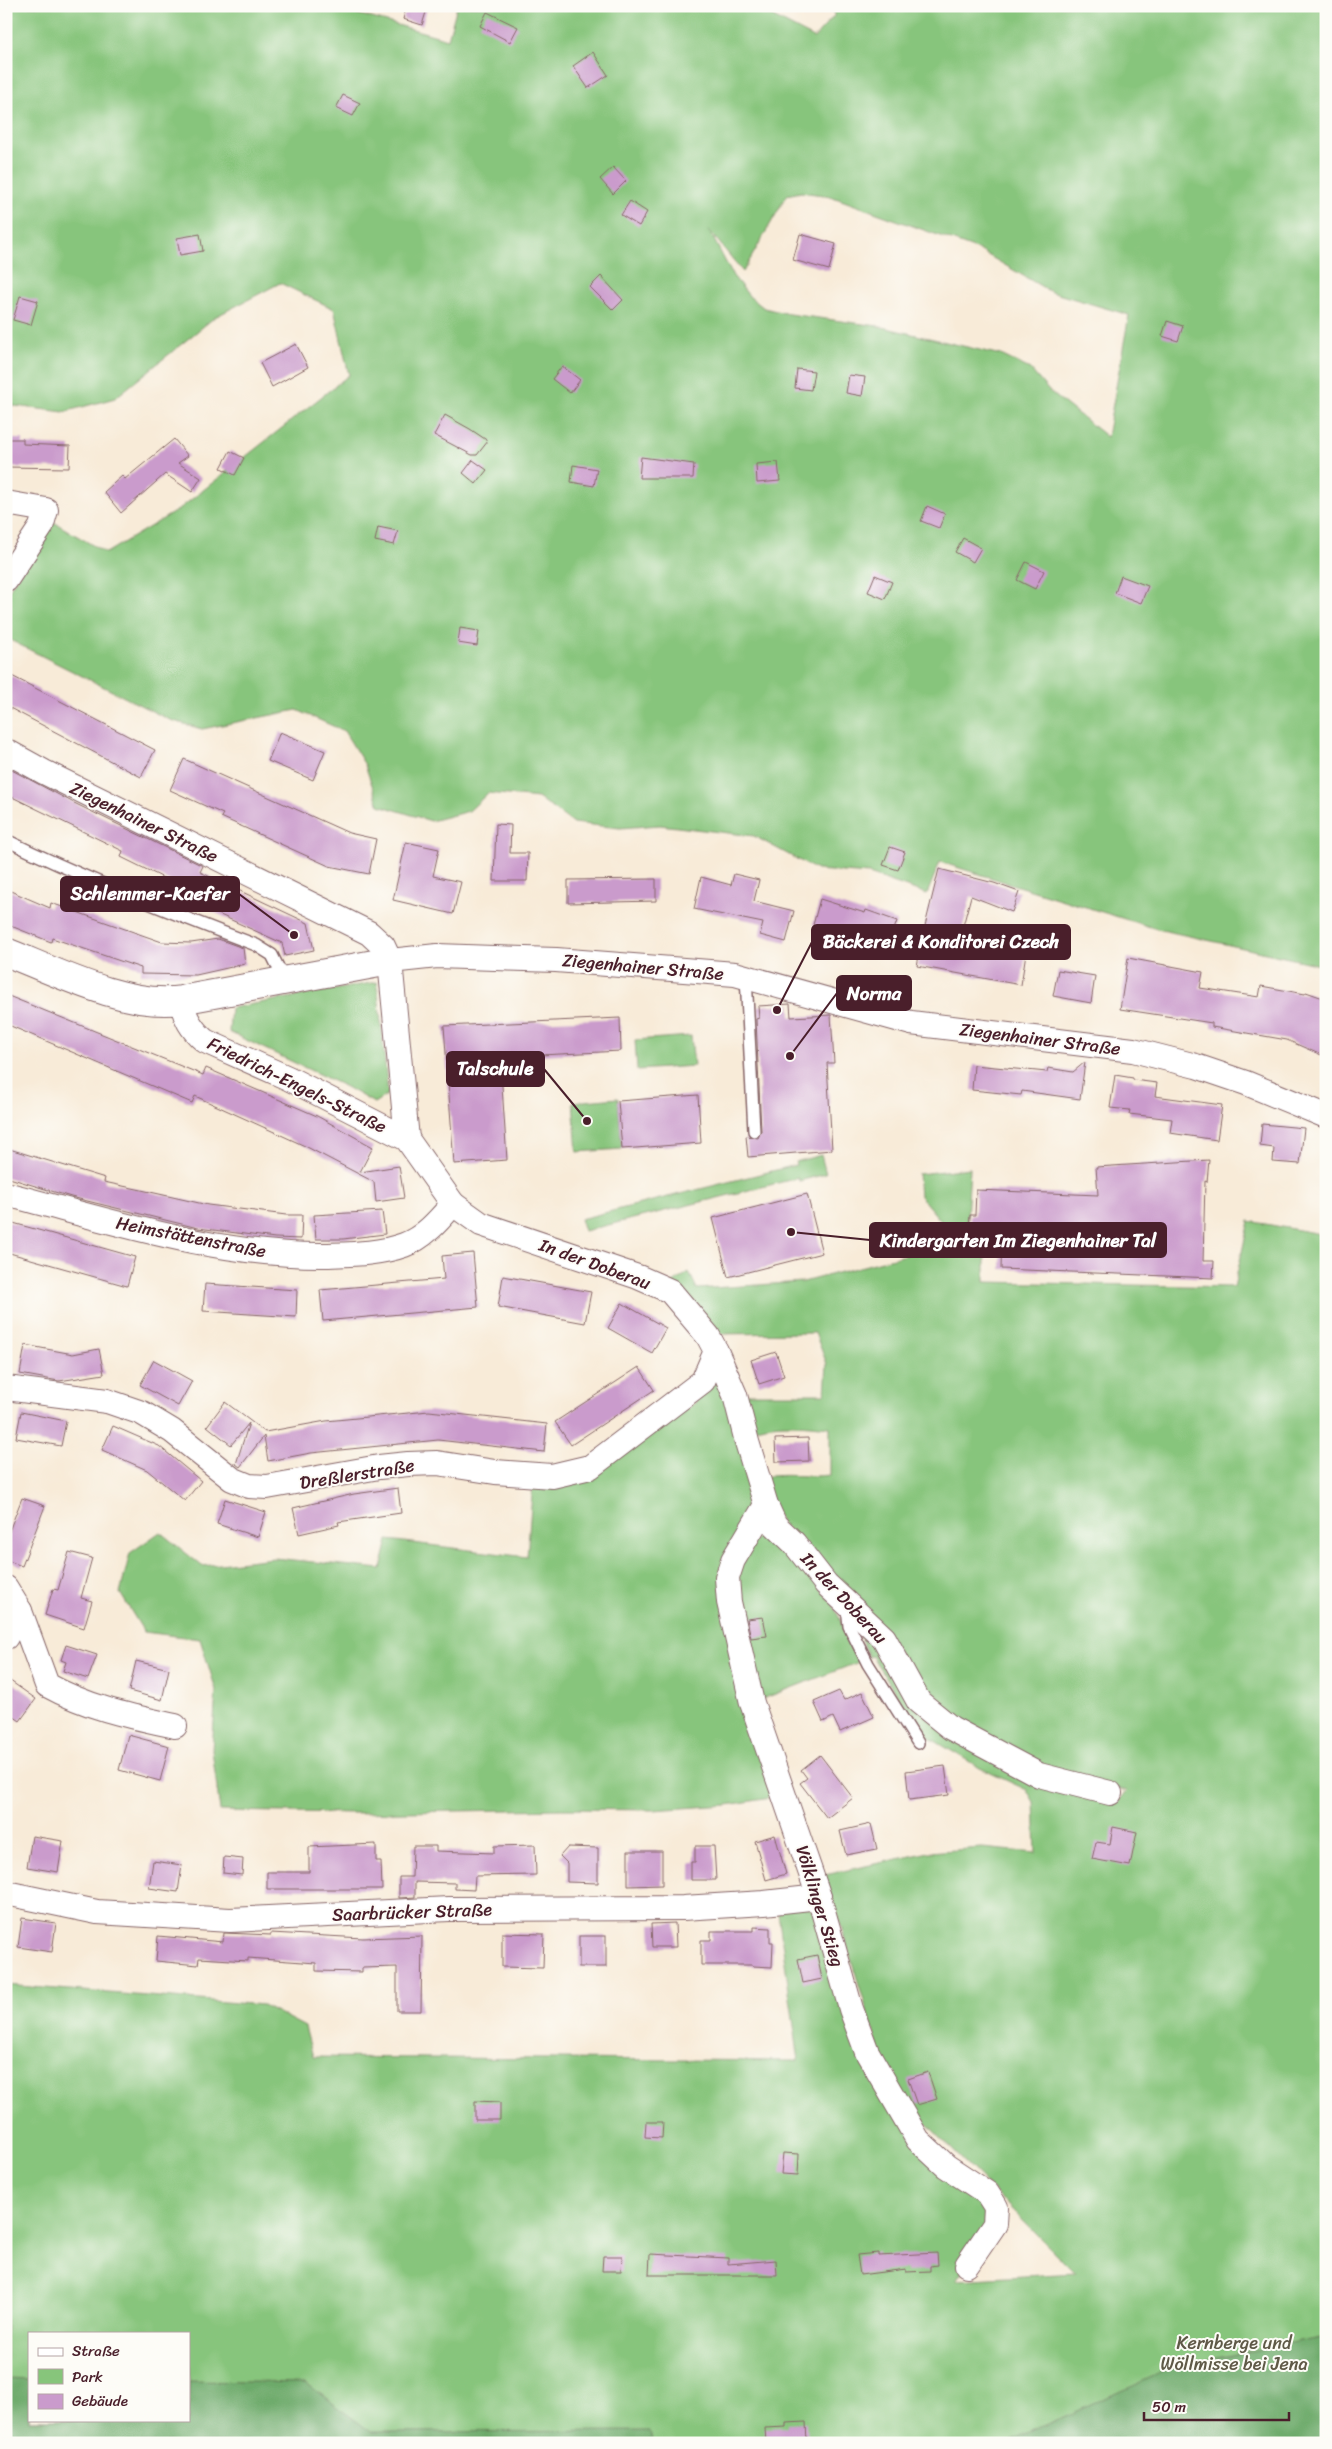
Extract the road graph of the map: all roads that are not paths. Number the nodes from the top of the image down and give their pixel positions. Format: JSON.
{"nodes":[{"id":1,"x":6,"y":503,"type":"edge"},
{"id":2,"x":6,"y":580,"type":"edge"},
{"id":3,"x":6,"y":751,"type":"edge"},
{"id":4,"x":6,"y":840,"type":"edge"},
{"id":5,"x":6,"y":952,"type":"edge"},
{"id":6,"x":390,"y":961,"type":"junction"},
{"id":7,"x":746,"y":976,"type":"junction"},
{"id":8,"x":285,"y":981,"type":"junction"},
{"id":9,"x":181,"y":1000,"type":"junction"},
{"id":10,"x":1323,"y":1118,"type":"edge"},
{"id":11,"x":754,"y":1131,"type":"dead end"},
{"id":12,"x":407,"y":1139,"type":"junction"},
{"id":13,"x":6,"y":1194,"type":"edge"},
{"id":14,"x":453,"y":1204,"type":"junction"},
{"id":15,"x":716,"y":1351,"type":"junction"},
{"id":16,"x":6,"y":1388,"type":"edge"},
{"id":17,"x":766,"y":1504,"type":"junction"},
{"id":18,"x":6,"y":1588,"type":"edge"},
{"id":19,"x":847,"y":1605,"type":"junction"},
{"id":20,"x":20,"y":1611,"type":"junction"},
{"id":21,"x":6,"y":1637,"type":"edge"},
{"id":22,"x":175,"y":1726,"type":"dead end"},
{"id":23,"x":918,"y":1743,"type":"dead end"},
{"id":24,"x":1110,"y":1793,"type":"dead end"},
{"id":25,"x":6,"y":1893,"type":"edge"},
{"id":26,"x":819,"y":1897,"type":"junction"},
{"id":27,"x":967,"y":2264,"type":"dead end"}],
"edges":[{"from":1,"to":2,"type":"street"},
{"from":3,"to":6,"type":"street","name":"Ziegenhainer Straße"},
{"from":4,"to":8,"type":"lane"},
{"from":5,"to":9,"type":"street"},
{"from":6,"to":7,"type":"street","name":"Ziegenhainer Straße"},
{"from":6,"to":8,"type":"street"},
{"from":6,"to":12,"type":"street","name":"Friedrich-Engels-Straße"},
{"from":7,"to":10,"type":"street","name":"Ziegenhainer Straße"},
{"from":7,"to":11,"type":"lane"},
{"from":8,"to":9,"type":"street"},
{"from":9,"to":12,"type":"street","name":"Friedrich-Engels-Straße"},
{"from":12,"to":14,"type":"street","name":"Friedrich-Engels-Straße"},
{"from":13,"to":14,"type":"street","name":"Heimstättenstraße"},
{"from":14,"to":15,"type":"street","name":"In der Doberau"},
{"from":15,"to":16,"type":"street","name":"Dreßlerstraße"},
{"from":15,"to":17,"type":"street","name":"In der Doberau"},
{"from":17,"to":19,"type":"street","name":"In der Doberau"},
{"from":17,"to":26,"type":"street","name":"Völklinger Stieg"},
{"from":18,"to":20,"type":"street"},
{"from":19,"to":23,"type":"lane"},
{"from":19,"to":24,"type":"street","name":"In der Doberau"},
{"from":20,"to":21,"type":"street"},
{"from":20,"to":22,"type":"street"},
{"from":25,"to":26,"type":"street","name":"Saarbrücker Straße"},
{"from":26,"to":27,"type":"street","name":"Völklinger Stieg"}]}
